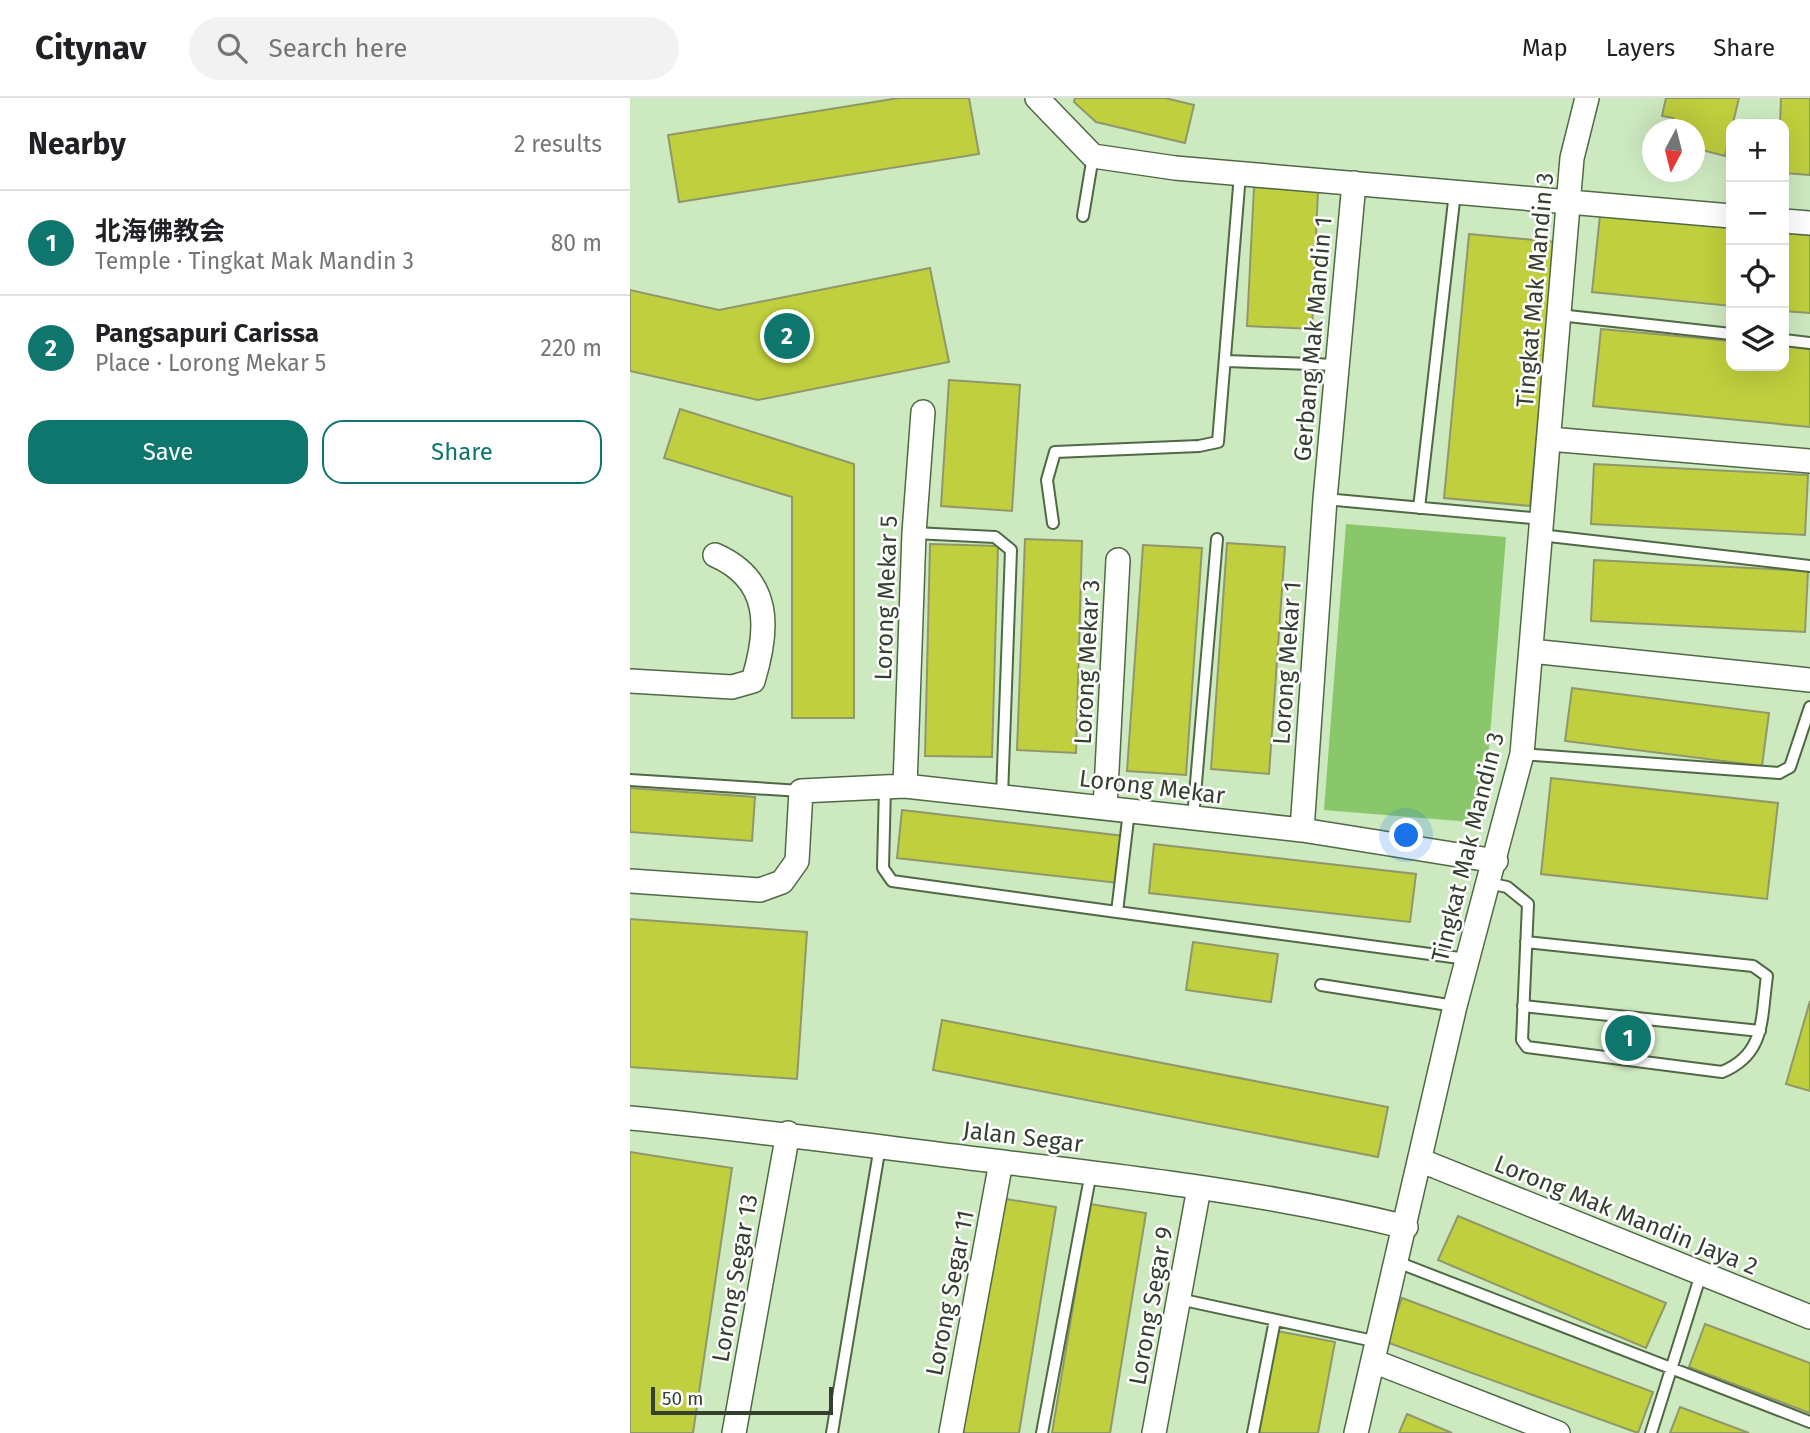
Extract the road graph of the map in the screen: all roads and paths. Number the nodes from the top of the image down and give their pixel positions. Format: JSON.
{"nodes":[{"id":1,"x":1037,"y":98,"type":"edge"},
{"id":2,"x":1587,"y":98,"type":"edge"},
{"id":3,"x":1093,"y":156,"type":"junction"},
{"id":4,"x":1240,"y":173,"type":"junction"},
{"id":5,"x":1354,"y":183,"type":"junction"},
{"id":6,"x":1455,"y":192,"type":"junction"},
{"id":7,"x":1569,"y":202,"type":"junction"},
{"id":8,"x":1083,"y":216,"type":"dead end"},
{"id":9,"x":1726,"y":216,"type":"edge"},
{"id":10,"x":1789,"y":221,"type":"edge"},
{"id":11,"x":1810,"y":223,"type":"edge"},
{"id":12,"x":1559,"y":314,"type":"junction"},
{"id":13,"x":1726,"y":333,"type":"edge"},
{"id":14,"x":1789,"y":341,"type":"edge"},
{"id":15,"x":1810,"y":343,"type":"edge"},
{"id":16,"x":1227,"y":361,"type":"junction"},
{"id":17,"x":1337,"y":365,"type":"junction"},
{"id":18,"x":923,"y":412,"type":"dead end"},
{"id":19,"x":1549,"y":439,"type":"junction"},
{"id":20,"x":1810,"y":461,"type":"edge"},
{"id":21,"x":1325,"y":499,"type":"junction"},
{"id":22,"x":1419,"y":508,"type":"junction"},
{"id":23,"x":1053,"y":523,"type":"dead end"},
{"id":24,"x":1541,"y":527,"type":"junction"},
{"id":25,"x":914,"y":533,"type":"junction"},
{"id":26,"x":1217,"y":538,"type":"dead end"},
{"id":27,"x":715,"y":555,"type":"dead end"},
{"id":28,"x":1118,"y":560,"type":"dead end"},
{"id":29,"x":1810,"y":566,"type":"edge"},
{"id":30,"x":1531,"y":651,"type":"junction"},
{"id":31,"x":1810,"y":680,"type":"edge"},
{"id":32,"x":630,"y":681,"type":"edge"},
{"id":33,"x":1810,"y":707,"type":"edge"},
{"id":34,"x":1522,"y":754,"type":"junction"},
{"id":35,"x":630,"y":780,"type":"edge"},
{"id":36,"x":895,"y":786,"type":"junction"},
{"id":37,"x":801,"y":791,"type":"junction"},
{"id":38,"x":1002,"y":796,"type":"junction"},
{"id":39,"x":1105,"y":808,"type":"junction"},
{"id":40,"x":1129,"y":811,"type":"junction"},
{"id":41,"x":1193,"y":818,"type":"junction"},
{"id":42,"x":1302,"y":831,"type":"junction"},
{"id":43,"x":1496,"y":861,"type":"junction"},
{"id":44,"x":630,"y":881,"type":"edge"},
{"id":45,"x":1488,"y":883,"type":"junction"},
{"id":46,"x":1117,"y":912,"type":"junction"},
{"id":47,"x":1527,"y":942,"type":"junction"},
{"id":48,"x":1467,"y":959,"type":"junction"},
{"id":49,"x":1321,"y":985,"type":"dead end"},
{"id":50,"x":1455,"y":1006,"type":"junction"},
{"id":51,"x":1523,"y":1006,"type":"junction"},
{"id":52,"x":1760,"y":1031,"type":"junction"},
{"id":53,"x":630,"y":1118,"type":"edge"},
{"id":54,"x":788,"y":1133,"type":"junction"},
{"id":55,"x":880,"y":1145,"type":"junction"},
{"id":56,"x":1422,"y":1161,"type":"junction"},
{"id":57,"x":1001,"y":1162,"type":"junction"},
{"id":58,"x":1091,"y":1172,"type":"junction"},
{"id":59,"x":1199,"y":1188,"type":"junction"},
{"id":60,"x":1406,"y":1227,"type":"junction"},
{"id":61,"x":1397,"y":1262,"type":"junction"},
{"id":62,"x":1701,"y":1273,"type":"junction"},
{"id":63,"x":1179,"y":1299,"type":"junction"},
{"id":64,"x":1810,"y":1317,"type":"edge"},
{"id":65,"x":1275,"y":1320,"type":"junction"},
{"id":66,"x":1376,"y":1352,"type":"junction"},
{"id":67,"x":1671,"y":1368,"type":"junction"},
{"id":68,"x":1810,"y":1422,"type":"edge"},
{"id":69,"x":734,"y":1433,"type":"edge"},
{"id":70,"x":832,"y":1433,"type":"edge"},
{"id":71,"x":951,"y":1433,"type":"edge"},
{"id":72,"x":1042,"y":1433,"type":"edge"},
{"id":73,"x":1154,"y":1433,"type":"edge"},
{"id":74,"x":1252,"y":1433,"type":"edge"},
{"id":75,"x":1356,"y":1433,"type":"edge"},
{"id":76,"x":1558,"y":1433,"type":"edge"},
{"id":77,"x":1651,"y":1433,"type":"edge"}],
"edges":[{"from":1,"to":3,"type":"street"},
{"from":2,"to":7,"type":"street","name":"Tingkat Mak Mandin 3"},
{"from":3,"to":4,"type":"street"},
{"from":3,"to":8,"type":"lane"},
{"from":4,"to":5,"type":"street"},
{"from":4,"to":16,"type":"lane"},
{"from":5,"to":6,"type":"street"},
{"from":5,"to":17,"type":"street","name":"Gerbang Mak Mandin 1"},
{"from":6,"to":7,"type":"street"},
{"from":6,"to":22,"type":"lane"},
{"from":7,"to":9,"type":"street"},
{"from":7,"to":12,"type":"street","name":"Tingkat Mak Mandin 3"},
{"from":10,"to":11,"type":"street"},
{"from":12,"to":13,"type":"lane"},
{"from":12,"to":19,"type":"street","name":"Tingkat Mak Mandin 3"},
{"from":14,"to":15,"type":"lane"},
{"from":16,"to":17,"type":"lane"},
{"from":16,"to":23,"type":"lane"},
{"from":17,"to":21,"type":"street","name":"Gerbang Mak Mandin 1"},
{"from":18,"to":25,"type":"street","name":"Lorong Mekar 5"},
{"from":19,"to":20,"type":"street"},
{"from":19,"to":24,"type":"street","name":"Tingkat Mak Mandin 3"},
{"from":21,"to":22,"type":"lane"},
{"from":21,"to":42,"type":"street","name":"Lorong Mekar 1"},
{"from":22,"to":24,"type":"lane"},
{"from":24,"to":29,"type":"lane"},
{"from":24,"to":30,"type":"street","name":"Tingkat Mak Mandin 3"},
{"from":25,"to":36,"type":"street","name":"Lorong Mekar 5"},
{"from":25,"to":38,"type":"lane"},
{"from":26,"to":41,"type":"lane"},
{"from":27,"to":32,"type":"street"},
{"from":28,"to":39,"type":"street","name":"Lorong Mekar 3"},
{"from":30,"to":31,"type":"street"},
{"from":30,"to":34,"type":"street","name":"Tingkat Mak Mandin 3"},
{"from":33,"to":34,"type":"lane"},
{"from":34,"to":43,"type":"street","name":"Tingkat Mak Mandin 3"},
{"from":35,"to":37,"type":"lane"},
{"from":36,"to":37,"type":"street","name":"Lorong Mekar"},
{"from":36,"to":38,"type":"street","name":"Lorong Mekar"},
{"from":36,"to":46,"type":"lane"},
{"from":37,"to":44,"type":"street"},
{"from":38,"to":39,"type":"street","name":"Lorong Mekar"},
{"from":39,"to":40,"type":"street","name":"Lorong Mekar"},
{"from":40,"to":41,"type":"street","name":"Lorong Mekar"},
{"from":40,"to":46,"type":"lane"},
{"from":41,"to":42,"type":"street","name":"Lorong Mekar"},
{"from":42,"to":43,"type":"street","name":"Lorong Mekar"},
{"from":43,"to":45,"type":"street","name":"Tingkat Mak Mandin 3"},
{"from":45,"to":47,"type":"lane"},
{"from":45,"to":48,"type":"street","name":"Tingkat Mak Mandin 3"},
{"from":46,"to":48,"type":"lane"},
{"from":47,"to":51,"type":"lane"},
{"from":47,"to":52,"type":"lane"},
{"from":48,"to":50,"type":"street","name":"Tingkat Mak Mandin 3"},
{"from":49,"to":50,"type":"lane"},
{"from":50,"to":56,"type":"street","name":"Tingkat Mak Mandin 3"},
{"from":51,"to":52,"type":"lane"},
{"from":51,"to":52,"type":"lane"},
{"from":53,"to":54,"type":"street","name":"Jalan Segar"},
{"from":54,"to":55,"type":"street","name":"Jalan Segar"},
{"from":54,"to":69,"type":"street","name":"Lorong Segar 13"},
{"from":55,"to":57,"type":"street","name":"Jalan Segar"},
{"from":55,"to":70,"type":"lane"},
{"from":56,"to":60,"type":"street","name":"Tingkat Mak Mandin 3"},
{"from":56,"to":62,"type":"street","name":"Lorong Mak Mandin Jaya 2"},
{"from":57,"to":58,"type":"street","name":"Jalan Segar"},
{"from":57,"to":71,"type":"street","name":"Lorong Segar 11"},
{"from":58,"to":59,"type":"street","name":"Jalan Segar"},
{"from":58,"to":72,"type":"lane"},
{"from":59,"to":60,"type":"street","name":"Jalan Segar"},
{"from":59,"to":63,"type":"street","name":"Lorong Segar 9"},
{"from":60,"to":61,"type":"street","name":"Tingkat Mak Mandin 3"},
{"from":61,"to":66,"type":"street","name":"Tingkat Mak Mandin 3"},
{"from":61,"to":67,"type":"lane"},
{"from":62,"to":64,"type":"street","name":"Lorong Mak Mandin Jaya 2"},
{"from":62,"to":67,"type":"lane"},
{"from":63,"to":65,"type":"lane"},
{"from":63,"to":73,"type":"street","name":"Lorong Segar 9"},
{"from":65,"to":66,"type":"lane"},
{"from":65,"to":74,"type":"lane"},
{"from":66,"to":75,"type":"street","name":"Tingkat Mak Mandin 3"},
{"from":66,"to":76,"type":"street"},
{"from":67,"to":68,"type":"lane"},
{"from":67,"to":77,"type":"lane"}]}
